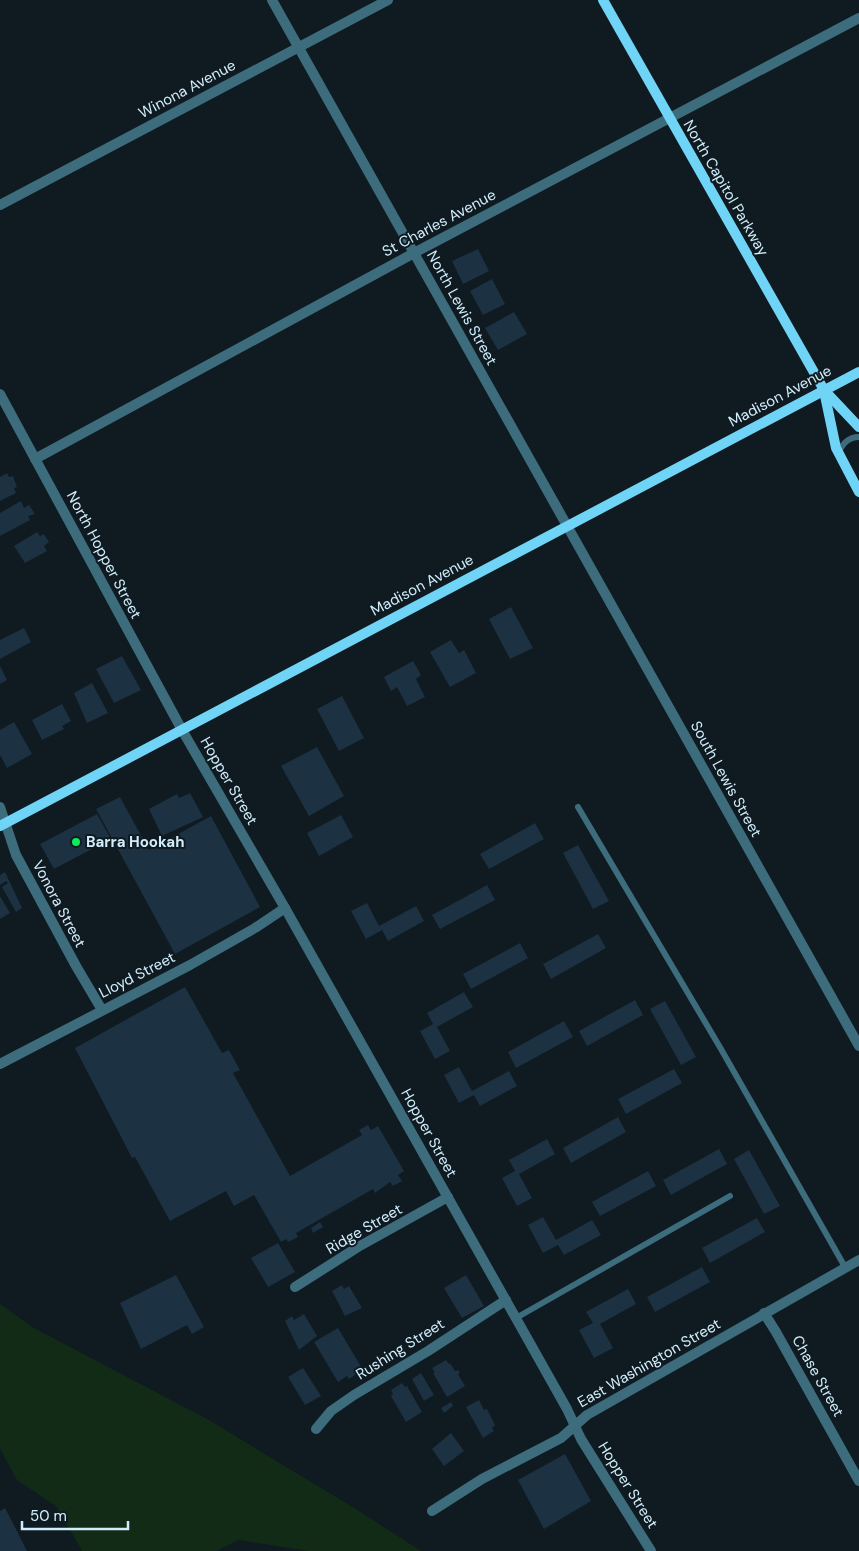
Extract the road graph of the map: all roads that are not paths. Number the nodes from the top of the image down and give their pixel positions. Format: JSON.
{"nodes":[{"id":1,"x":272,"y":0,"type":"edge"},
{"id":2,"x":388,"y":0,"type":"edge"},
{"id":3,"x":603,"y":0,"type":"edge"},
{"id":4,"x":859,"y":18,"type":"edge"},
{"id":5,"x":299,"y":47,"type":"junction"},
{"id":6,"x":669,"y":118,"type":"junction"},
{"id":7,"x":0,"y":205,"type":"edge"},
{"id":8,"x":414,"y":253,"type":"junction"},
{"id":9,"x":859,"y":372,"type":"edge"},
{"id":10,"x":824,"y":390,"type":"junction"},
{"id":11,"x":0,"y":394,"type":"edge"},
{"id":12,"x":859,"y":427,"type":"edge"},
{"id":13,"x":859,"y":437,"type":"edge"},
{"id":14,"x":839,"y":454,"type":"junction"},
{"id":15,"x":35,"y":459,"type":"junction"},
{"id":16,"x":859,"y":492,"type":"edge"},
{"id":17,"x":567,"y":526,"type":"junction"},
{"id":18,"x":182,"y":730,"type":"junction"},
{"id":19,"x":0,"y":807,"type":"edge"},
{"id":20,"x":578,"y":807,"type":"dead end"},
{"id":21,"x":3,"y":825,"type":"edge"},
{"id":22,"x":285,"y":908,"type":"junction"},
{"id":23,"x":102,"y":1010,"type":"junction"},
{"id":24,"x":859,"y":1046,"type":"edge"},
{"id":25,"x":0,"y":1064,"type":"edge"},
{"id":26,"x":730,"y":1196,"type":"dead end"},
{"id":27,"x":448,"y":1197,"type":"junction"},
{"id":28,"x":859,"y":1260,"type":"edge"},
{"id":29,"x":845,"y":1267,"type":"junction"},
{"id":30,"x":295,"y":1287,"type":"dead end"},
{"id":31,"x":506,"y":1300,"type":"junction"},
{"id":32,"x":764,"y":1313,"type":"junction"},
{"id":33,"x":516,"y":1318,"type":"junction"},
{"id":34,"x":575,"y":1426,"type":"junction"},
{"id":35,"x":316,"y":1429,"type":"dead end"},
{"id":36,"x":859,"y":1481,"type":"edge"},
{"id":37,"x":432,"y":1511,"type":"dead end"},
{"id":38,"x":651,"y":1551,"type":"edge"}],
"edges":[{"from":1,"to":5,"type":"street","name":"North Lewis Street"},
{"from":2,"to":5,"type":"street","name":"Winona Avenue"},
{"from":3,"to":6,"type":"main road","name":"North Capitol Parkway"},
{"from":4,"to":6,"type":"street","name":"St Charles Avenue"},
{"from":5,"to":7,"type":"street","name":"Winona Avenue"},
{"from":5,"to":8,"type":"street","name":"North Lewis Street"},
{"from":6,"to":8,"type":"street","name":"St Charles Avenue"},
{"from":6,"to":10,"type":"main road","name":"North Capitol Parkway"},
{"from":8,"to":15,"type":"street","name":"St Charles Avenue"},
{"from":8,"to":17,"type":"street","name":"North Lewis Street"},
{"from":9,"to":10,"type":"main road","name":"Madison Avenue"},
{"from":10,"to":12,"type":"main road"},
{"from":10,"to":14,"type":"main road"},
{"from":10,"to":17,"type":"main road","name":"Madison Avenue"},
{"from":11,"to":15,"type":"street","name":"North Hopper Street"},
{"from":13,"to":14,"type":"lane"},
{"from":14,"to":16,"type":"main road"},
{"from":15,"to":18,"type":"street","name":"North Hopper Street"},
{"from":17,"to":18,"type":"main road","name":"Madison Avenue"},
{"from":17,"to":24,"type":"street","name":"South Lewis Street"},
{"from":18,"to":21,"type":"main road","name":"Madison Avenue"},
{"from":18,"to":22,"type":"street","name":"Hopper Street"},
{"from":19,"to":21,"type":"street","name":"Vonora Street"},
{"from":20,"to":29,"type":"lane"},
{"from":21,"to":23,"type":"street","name":"Vonora Street"},
{"from":22,"to":23,"type":"street","name":"Lloyd Street"},
{"from":22,"to":27,"type":"street","name":"Hopper Street"},
{"from":23,"to":25,"type":"street","name":"Lloyd Street"},
{"from":26,"to":33,"type":"lane"},
{"from":27,"to":30,"type":"street","name":"Ridge Street"},
{"from":27,"to":31,"type":"street","name":"Hopper Street"},
{"from":28,"to":29,"type":"street","name":"East Washington Street"},
{"from":29,"to":32,"type":"street","name":"East Washington Street"},
{"from":31,"to":33,"type":"street","name":"Hopper Street"},
{"from":31,"to":35,"type":"street","name":"Rushing Street"},
{"from":32,"to":34,"type":"street","name":"East Washington Street"},
{"from":32,"to":36,"type":"street","name":"Chase Street"},
{"from":33,"to":34,"type":"street","name":"Hopper Street"},
{"from":34,"to":37,"type":"street","name":"East Washington Street"},
{"from":34,"to":38,"type":"street","name":"Hopper Street"}]}
